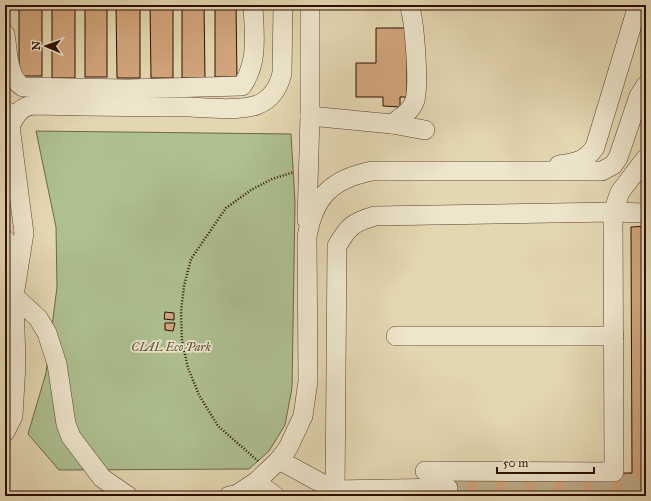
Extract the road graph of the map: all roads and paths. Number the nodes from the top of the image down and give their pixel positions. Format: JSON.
{"nodes":[{"id":1,"x":253,"y":5,"type":"edge"},
{"id":2,"x":283,"y":5,"type":"edge"},
{"id":3,"x":310,"y":5,"type":"edge"},
{"id":4,"x":409,"y":5,"type":"edge"},
{"id":5,"x":638,"y":5,"type":"edge"},
{"id":6,"x":5,"y":34,"type":"edge"},
{"id":7,"x":646,"y":85,"type":"edge"},
{"id":8,"x":242,"y":86,"type":"junction"},
{"id":9,"x":127,"y":98,"type":"junction"},
{"id":10,"x":223,"y":108,"type":"junction"},
{"id":11,"x":310,"y":116,"type":"junction"},
{"id":12,"x":8,"y":118,"type":"edge"},
{"id":13,"x":392,"y":124,"type":"junction"},
{"id":14,"x":425,"y":130,"type":"dead end"},
{"id":15,"x":646,"y":157,"type":"edge"},
{"id":16,"x":309,"y":167,"type":"junction"},
{"id":17,"x":610,"y":168,"type":"junction"},
{"id":18,"x":521,"y":171,"type":"junction"},
{"id":19,"x":613,"y":212,"type":"junction"},
{"id":20,"x":646,"y":214,"type":"edge"},
{"id":21,"x":307,"y":237,"type":"junction"},
{"id":22,"x":5,"y":239,"type":"edge"},
{"id":23,"x":14,"y":296,"type":"junction"},
{"id":24,"x":396,"y":336,"type":"dead end"},
{"id":25,"x":614,"y":336,"type":"junction"},
{"id":26,"x":5,"y":432,"type":"edge"},
{"id":27,"x":268,"y":471,"type":"junction"},
{"id":28,"x":425,"y":471,"type":"dead end"},
{"id":29,"x":448,"y":488,"type":"tunnel mouth"},
{"id":30,"x":334,"y":493,"type":"edge"},
{"id":31,"x":358,"y":493,"type":"edge"},
{"id":32,"x":128,"y":496,"type":"edge"},
{"id":33,"x":234,"y":496,"type":"edge"},
{"id":34,"x":275,"y":496,"type":"edge"}],
"edges":[{"from":1,"to":8,"type":"street"},
{"from":2,"to":10,"type":"street"},
{"from":3,"to":11,"type":"street"},
{"from":4,"to":13,"type":"street"},
{"from":5,"to":18,"type":"street"},
{"from":6,"to":9,"type":"street"},
{"from":7,"to":17,"type":"street"},
{"from":8,"to":9,"type":"street"},
{"from":8,"to":10,"type":"street"},
{"from":9,"to":10,"type":"street"},
{"from":9,"to":12,"type":"street"},
{"from":11,"to":13,"type":"street"},
{"from":11,"to":16,"type":"street"},
{"from":12,"to":23,"type":"street"},
{"from":13,"to":14,"type":"street"},
{"from":15,"to":17,"type":"street"},
{"from":15,"to":19,"type":"street"},
{"from":16,"to":21,"type":"street"},
{"from":16,"to":27,"type":"path"},
{"from":17,"to":18,"type":"street"},
{"from":18,"to":21,"type":"street"},
{"from":19,"to":20,"type":"street"},
{"from":19,"to":25,"type":"street"},
{"from":19,"to":30,"type":"street"},
{"from":21,"to":27,"type":"street"},
{"from":22,"to":23,"type":"street"},
{"from":23,"to":26,"type":"street"},
{"from":23,"to":32,"type":"street"},
{"from":24,"to":25,"type":"street"},
{"from":25,"to":28,"type":"street"},
{"from":27,"to":30,"type":"street"},
{"from":27,"to":33,"type":"street"},
{"from":27,"to":34,"type":"street"},
{"from":29,"to":31,"type":"street"},
{"from":30,"to":31,"type":"street"}]}
